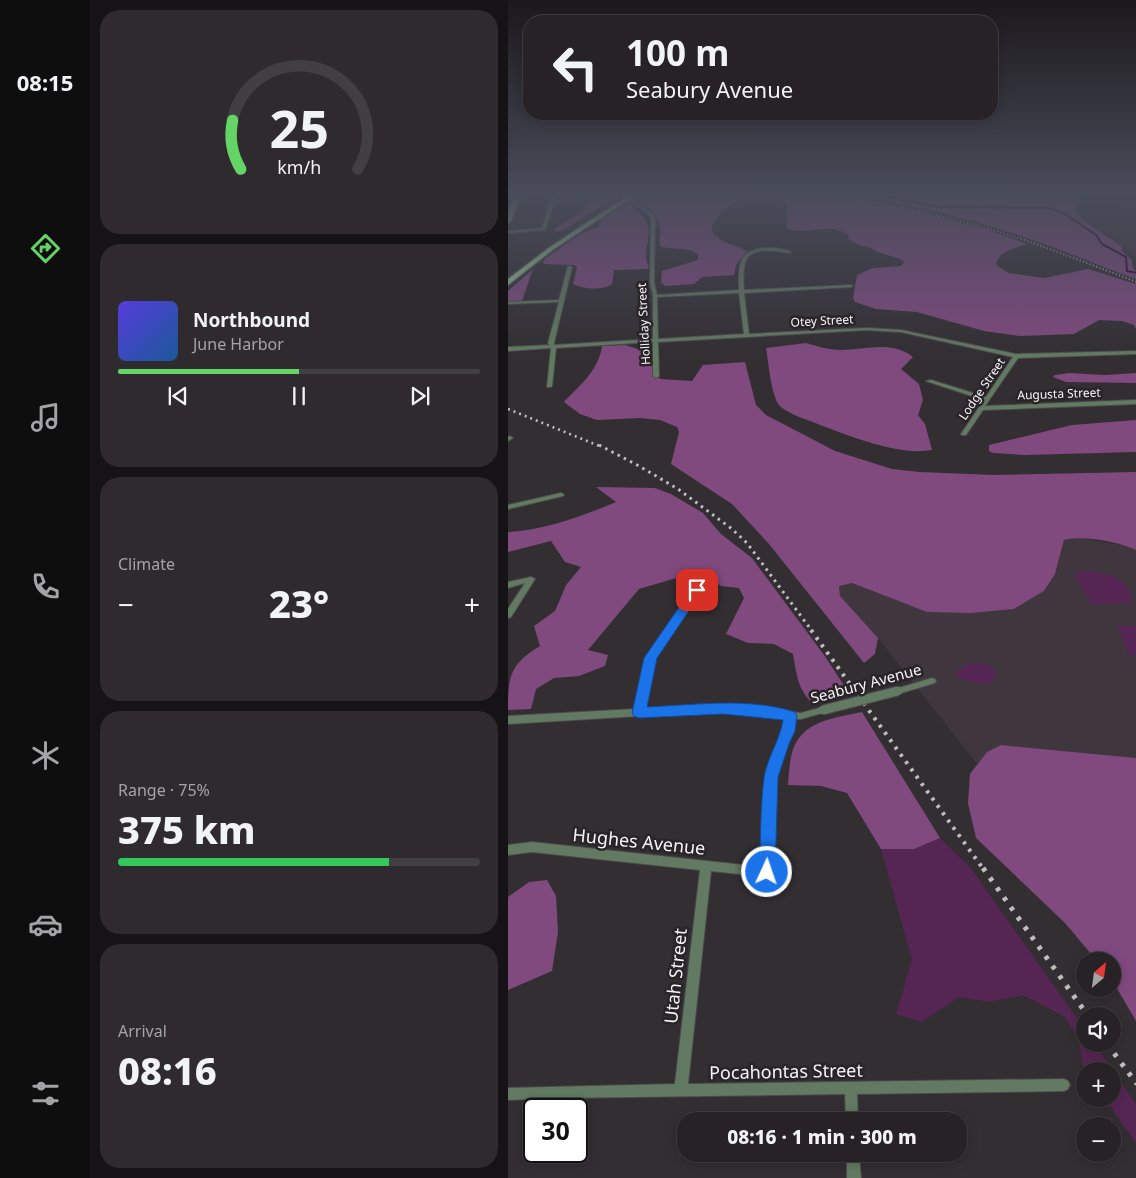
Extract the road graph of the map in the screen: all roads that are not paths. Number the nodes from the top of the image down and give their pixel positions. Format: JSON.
{"nodes":[{"id":1,"x":544,"y":248,"type":"edge"},
{"id":2,"x":552,"y":248,"type":"edge"},
{"id":3,"x":653,"y":248,"type":"edge"},
{"id":4,"x":789,"y":252,"type":"dead end"},
{"id":5,"x":570,"y":267,"type":"dead end"},
{"id":6,"x":508,"y":274,"type":"edge"},
{"id":7,"x":508,"y":283,"type":"edge"},
{"id":8,"x":851,"y":286,"type":"dead end"},
{"id":9,"x":743,"y":291,"type":"junction"},
{"id":10,"x":655,"y":296,"type":"junction"},
{"id":11,"x":561,"y":301,"type":"junction"},
{"id":12,"x":508,"y":303,"type":"edge"},
{"id":13,"x":747,"y":335,"type":"junction"},
{"id":14,"x":657,"y":340,"type":"junction"},
{"id":15,"x":553,"y":346,"type":"junction"},
{"id":16,"x":508,"y":349,"type":"edge"},
{"id":17,"x":1135,"y":353,"type":"dead end"},
{"id":18,"x":1016,"y":356,"type":"junction"},
{"id":19,"x":656,"y":376,"type":"dead end"},
{"id":20,"x":928,"y":381,"type":"dead end"},
{"id":21,"x":549,"y":386,"type":"dead end"},
{"id":22,"x":988,"y":399,"type":"junction"},
{"id":23,"x":1136,"y":402,"type":"edge"},
{"id":24,"x":981,"y":408,"type":"junction"},
{"id":25,"x":964,"y":434,"type":"dead end"},
{"id":26,"x":561,"y":495,"type":"dead end"},
{"id":27,"x":508,"y":507,"type":"edge"},
{"id":28,"x":508,"y":585,"type":"edge"},
{"id":29,"x":697,"y":590,"type":"dead end"},
{"id":30,"x":508,"y":615,"type":"edge"},
{"id":31,"x":932,"y":681,"type":"dead end"},
{"id":32,"x":639,"y":713,"type":"junction"},
{"id":33,"x":791,"y":716,"type":"junction"},
{"id":34,"x":508,"y":720,"type":"edge"},
{"id":35,"x":508,"y":850,"type":"edge"},
{"id":36,"x":706,"y":866,"type":"junction"},
{"id":37,"x":1064,"y":1085,"type":"dead end"},
{"id":38,"x":851,"y":1088,"type":"junction"},
{"id":39,"x":681,"y":1090,"type":"junction"},
{"id":40,"x":508,"y":1094,"type":"edge"},
{"id":41,"x":852,"y":1112,"type":"edge"},
{"id":42,"x":853,"y":1162,"type":"edge"},
{"id":43,"x":854,"y":1178,"type":"edge"}],
"edges":[{"from":1,"to":6,"type":"main road"},
{"from":2,"to":7,"type":"main road"},
{"from":3,"to":10,"type":"street","name":"Holliday Street"},
{"from":4,"to":9,"type":"street"},
{"from":5,"to":11,"type":"street"},
{"from":8,"to":9,"type":"street"},
{"from":9,"to":10,"type":"street"},
{"from":9,"to":13,"type":"street"},
{"from":10,"to":14,"type":"street","name":"Holliday Street"},
{"from":11,"to":12,"type":"street"},
{"from":11,"to":15,"type":"street"},
{"from":13,"to":14,"type":"street","name":"Otey Street"},
{"from":13,"to":18,"type":"street","name":"Otey Street"},
{"from":14,"to":15,"type":"street","name":"Otey Street"},
{"from":14,"to":19,"type":"street","name":"Holliday Street"},
{"from":15,"to":16,"type":"street","name":"Otey Street"},
{"from":15,"to":21,"type":"street"},
{"from":17,"to":18,"type":"street","name":"Otey Street"},
{"from":18,"to":22,"type":"street","name":"Lodge Street"},
{"from":20,"to":22,"type":"street"},
{"from":22,"to":24,"type":"street","name":"Lodge Street"},
{"from":23,"to":24,"type":"street","name":"Augusta Street"},
{"from":24,"to":25,"type":"street","name":"Lodge Street"},
{"from":26,"to":27,"type":"street"},
{"from":28,"to":30,"type":"street"},
{"from":29,"to":32,"type":"street"},
{"from":31,"to":33,"type":"street","name":"Seabury Avenue","bridge":true},
{"from":32,"to":33,"type":"street","name":"Seabury Avenue"},
{"from":32,"to":34,"type":"street","name":"Seabury Avenue"},
{"from":33,"to":36,"type":"street","name":"Hughes Avenue"},
{"from":35,"to":36,"type":"street","name":"Hughes Avenue"},
{"from":36,"to":39,"type":"street","name":"Utah Street"},
{"from":37,"to":38,"type":"street","name":"Pocahontas Street"},
{"from":38,"to":39,"type":"street","name":"Pocahontas Street"},
{"from":38,"to":41,"type":"street"},
{"from":39,"to":40,"type":"street","name":"Pocahontas Street"},
{"from":42,"to":43,"type":"street"}]}
